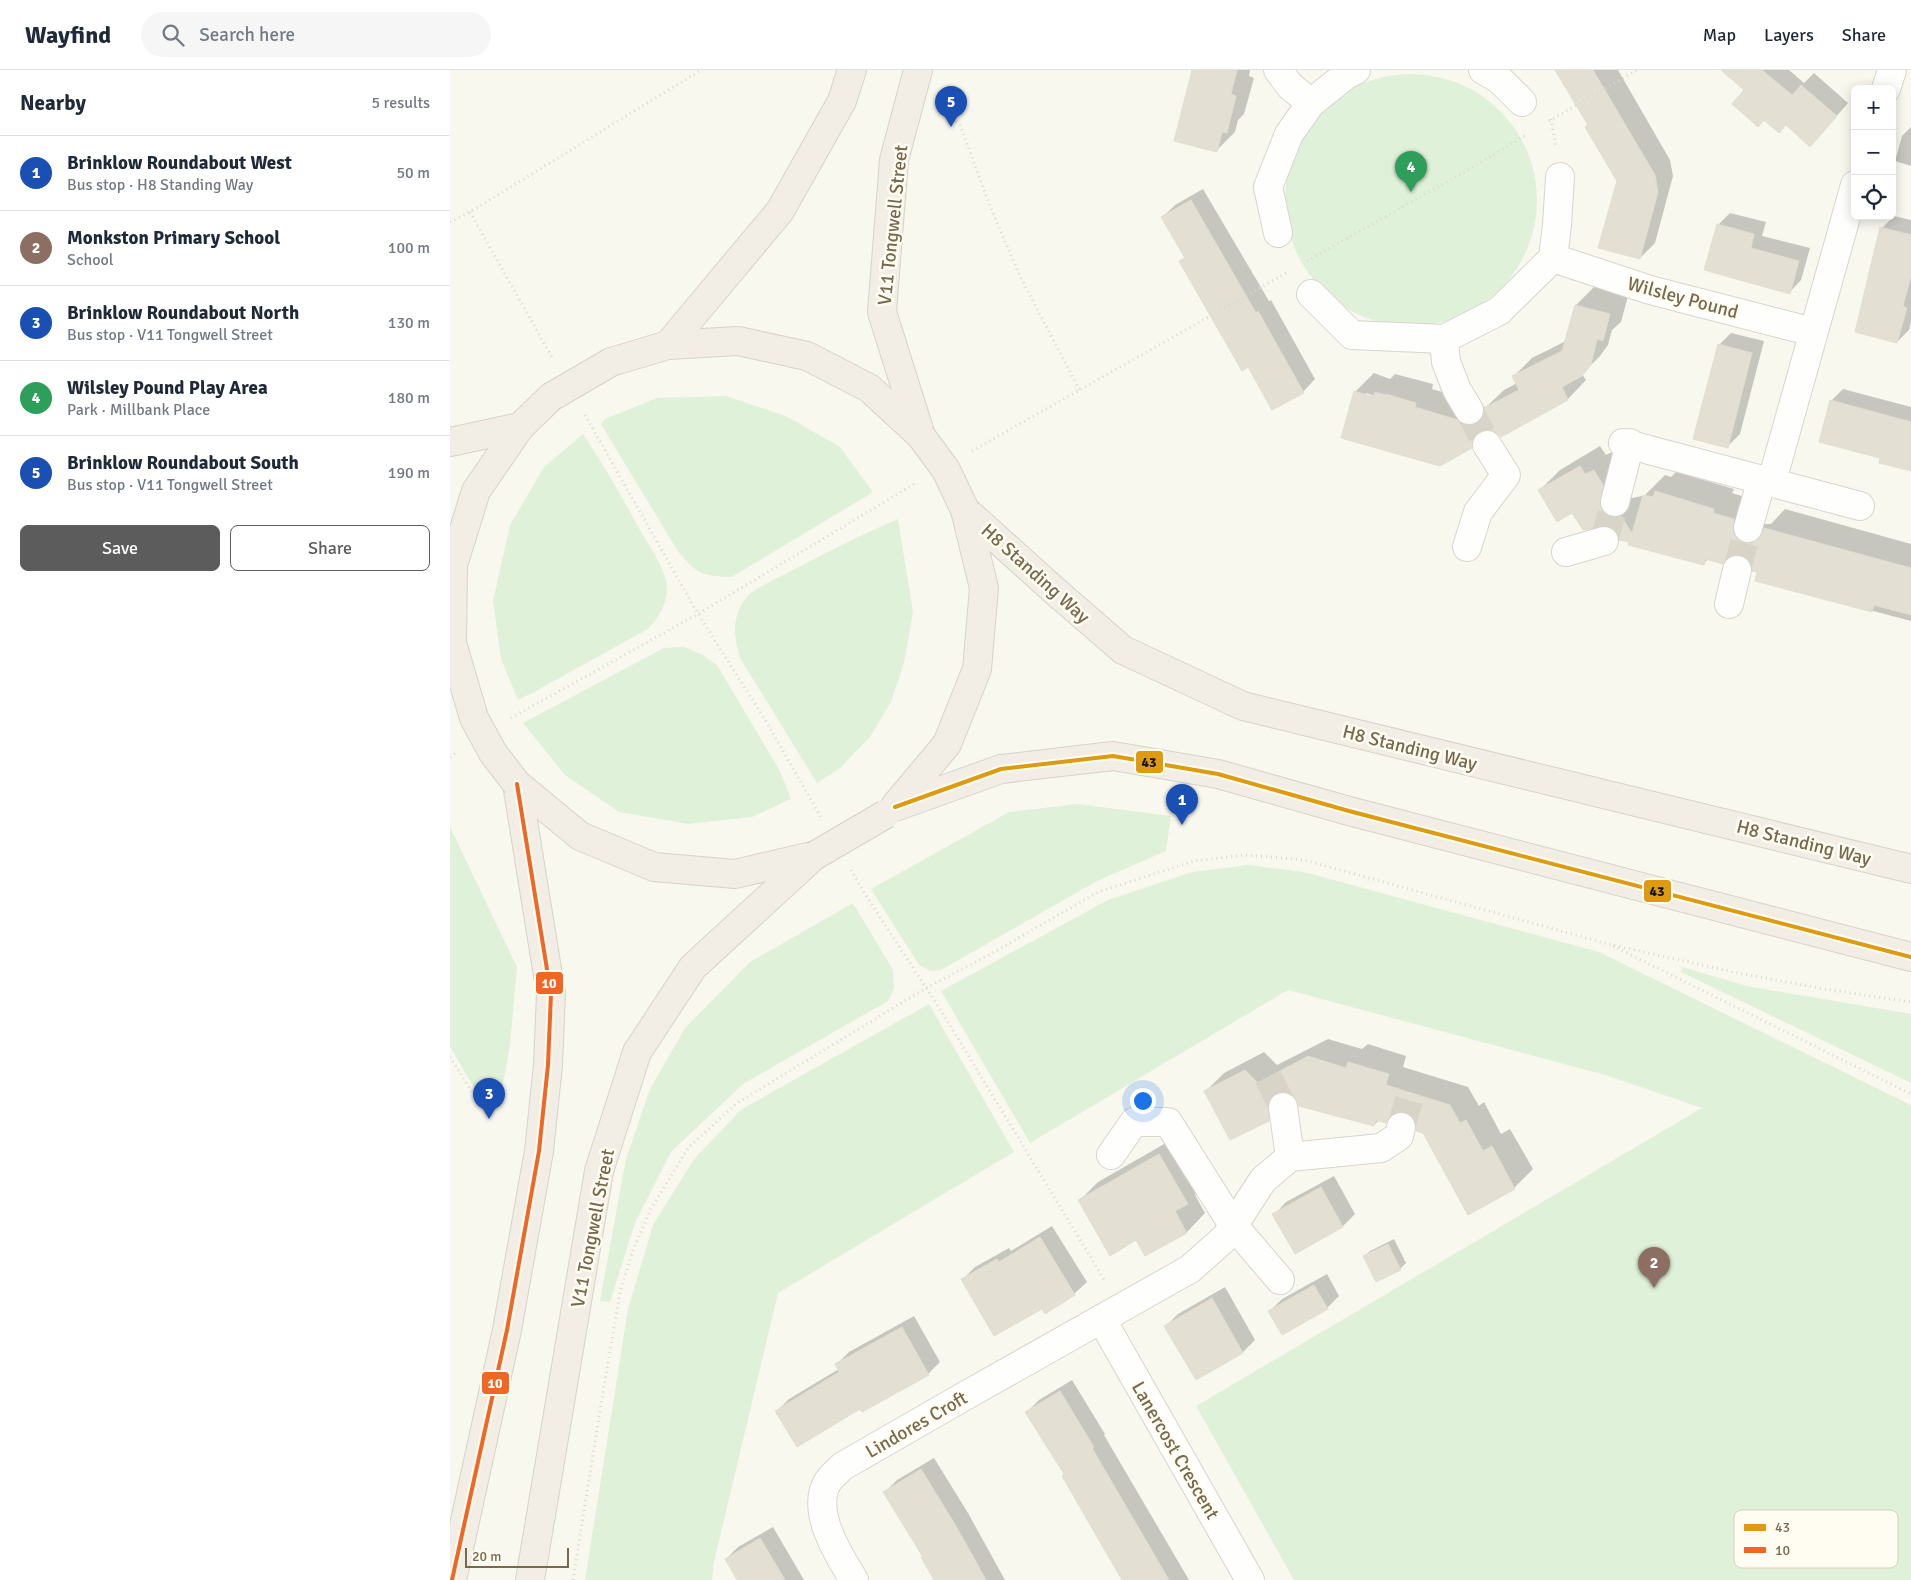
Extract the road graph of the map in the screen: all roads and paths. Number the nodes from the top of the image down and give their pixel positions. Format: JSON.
{"nodes":[{"id":1,"x":701,"y":70,"type":"edge"},
{"id":2,"x":852,"y":70,"type":"edge"},
{"id":3,"x":918,"y":70,"type":"edge"},
{"id":4,"x":1278,"y":70,"type":"edge"},
{"id":5,"x":1356,"y":70,"type":"edge"},
{"id":6,"x":1483,"y":70,"type":"edge"},
{"id":7,"x":1637,"y":70,"type":"edge"},
{"id":8,"x":1892,"y":70,"type":"edge"},
{"id":9,"x":1887,"y":85,"type":"edge"},
{"id":10,"x":960,"y":89,"type":"dead end"},
{"id":11,"x":1522,"y":102,"type":"dead end"},
{"id":12,"x":1311,"y":103,"type":"junction"},
{"id":13,"x":1544,"y":124,"type":"dead end"},
{"id":14,"x":1529,"y":133,"type":"dead end"},
{"id":15,"x":1560,"y":177,"type":"dead end"},
{"id":16,"x":1851,"y":199,"type":"edge"},
{"id":17,"x":470,"y":212,"type":"junction"},
{"id":18,"x":450,"y":222,"type":"edge"},
{"id":19,"x":1278,"y":234,"type":"dead end"},
{"id":20,"x":1553,"y":258,"type":"junction"},
{"id":21,"x":1304,"y":263,"type":"dead end"},
{"id":22,"x":1288,"y":272,"type":"dead end"},
{"id":23,"x":1311,"y":294,"type":"dead end"},
{"id":24,"x":1813,"y":332,"type":"junction"},
{"id":25,"x":1444,"y":338,"type":"junction"},
{"id":26,"x":668,"y":345,"type":"junction"},
{"id":27,"x":558,"y":368,"type":"dead end"},
{"id":28,"x":1080,"y":391,"type":"junction"},
{"id":29,"x":1469,"y":410,"type":"tunnel mouth"},
{"id":30,"x":582,"y":411,"type":"dead end"},
{"id":31,"x":520,"y":427,"type":"junction"},
{"id":32,"x":921,"y":436,"type":"junction"},
{"id":33,"x":450,"y":442,"type":"edge"},
{"id":34,"x":1488,"y":445,"type":"tunnel mouth"},
{"id":35,"x":967,"y":454,"type":"dead end"},
{"id":36,"x":1767,"y":480,"type":"junction"},
{"id":37,"x":919,"y":482,"type":"dead end"},
{"id":38,"x":1615,"y":502,"type":"tunnel mouth"},
{"id":39,"x":1860,"y":506,"type":"dead end"},
{"id":40,"x":966,"y":510,"type":"junction"},
{"id":41,"x":1748,"y":528,"type":"tunnel mouth"},
{"id":42,"x":1604,"y":541,"type":"dead end"},
{"id":43,"x":1467,"y":547,"type":"dead end"},
{"id":44,"x":1566,"y":552,"type":"dead end"},
{"id":45,"x":1737,"y":570,"type":"tunnel mouth"},
{"id":46,"x":1729,"y":604,"type":"dead end"},
{"id":47,"x":698,"y":614,"type":"junction"},
{"id":48,"x":450,"y":695,"type":"edge"},
{"id":49,"x":474,"y":718,"type":"junction"},
{"id":50,"x":508,"y":720,"type":"dead end"},
{"id":51,"x":458,"y":752,"type":"dead end"},
{"id":52,"x":450,"y":757,"type":"edge"},
{"id":53,"x":517,"y":784,"type":"junction"},
{"id":54,"x":891,"y":810,"type":"junction"},
{"id":55,"x":823,"y":820,"type":"dead end"},
{"id":56,"x":814,"y":856,"type":"junction"},
{"id":57,"x":847,"y":862,"type":"dead end"},
{"id":58,"x":1911,"y":868,"type":"edge"},
{"id":59,"x":1608,"y":944,"type":"junction"},
{"id":60,"x":1911,"y":958,"type":"edge"},
{"id":61,"x":926,"y":988,"type":"junction"},
{"id":62,"x":1911,"y":1002,"type":"edge"},
{"id":63,"x":450,"y":1057,"type":"edge"},
{"id":64,"x":1911,"y":1094,"type":"edge"},
{"id":65,"x":1283,"y":1107,"type":"tunnel mouth"},
{"id":66,"x":492,"y":1119,"type":"dead end"},
{"id":67,"x":1401,"y":1127,"type":"tunnel mouth"},
{"id":68,"x":1111,"y":1155,"type":"dead end"},
{"id":69,"x":1290,"y":1157,"type":"junction"},
{"id":70,"x":1233,"y":1225,"type":"junction"},
{"id":71,"x":1280,"y":1280,"type":"dead end"},
{"id":72,"x":1106,"y":1283,"type":"dead end"},
{"id":73,"x":1102,"y":1320,"type":"junction"},
{"id":74,"x":530,"y":1578,"type":"edge"},
{"id":75,"x":452,"y":1580,"type":"edge"},
{"id":76,"x":573,"y":1580,"type":"edge"},
{"id":77,"x":854,"y":1580,"type":"edge"},
{"id":78,"x":1250,"y":1580,"type":"edge"}],
"edges":[{"from":1,"to":17,"type":"path"},
{"from":2,"to":26,"type":"highway"},
{"from":3,"to":32,"type":"highway","name":"V11 Tongwell Street"},
{"from":4,"to":12,"type":"street"},
{"from":5,"to":12,"type":"street"},
{"from":6,"to":11,"type":"street"},
{"from":7,"to":13,"type":"path"},
{"from":8,"to":9,"type":"street"},
{"from":10,"to":28,"type":"path"},
{"from":12,"to":19,"type":"street"},
{"from":14,"to":21,"type":"path"},
{"from":15,"to":20,"type":"street"},
{"from":16,"to":24,"type":"street"},
{"from":17,"to":18,"type":"path"},
{"from":17,"to":27,"type":"path"},
{"from":20,"to":24,"type":"street","name":"Wilsley Pound"},
{"from":20,"to":25,"type":"street"},
{"from":22,"to":28,"type":"path"},
{"from":23,"to":25,"type":"street"},
{"from":24,"to":36,"type":"street"},
{"from":25,"to":29,"type":"street"},
{"from":26,"to":31,"type":"highway","bridge":true},
{"from":26,"to":32,"type":"highway"},
{"from":28,"to":35,"type":"path"},
{"from":30,"to":47,"type":"path"},
{"from":31,"to":33,"type":"highway"},
{"from":31,"to":49,"type":"highway"},
{"from":32,"to":40,"type":"highway","bridge":true},
{"from":34,"to":43,"type":"street"},
{"from":36,"to":38,"type":"street"},
{"from":36,"to":39,"type":"street"},
{"from":36,"to":41,"type":"street"},
{"from":37,"to":47,"type":"path"},
{"from":40,"to":54,"type":"highway"},
{"from":40,"to":58,"type":"highway","name":"H8 Standing Way"},
{"from":42,"to":44,"type":"street"},
{"from":45,"to":46,"type":"street"},
{"from":47,"to":50,"type":"path"},
{"from":47,"to":55,"type":"path"},
{"from":48,"to":49,"type":"highway"},
{"from":49,"to":53,"type":"highway","bridge":true},
{"from":51,"to":52,"type":"path"},
{"from":53,"to":56,"type":"highway"},
{"from":53,"to":75,"type":"highway"},
{"from":54,"to":56,"type":"highway","bridge":true},
{"from":54,"to":60,"type":"highway"},
{"from":56,"to":74,"type":"highway","name":"V11 Tongwell Street"},
{"from":57,"to":61,"type":"path"},
{"from":59,"to":61,"type":"path"},
{"from":59,"to":62,"type":"path"},
{"from":59,"to":64,"type":"path"},
{"from":61,"to":72,"type":"path"},
{"from":61,"to":76,"type":"path"},
{"from":63,"to":66,"type":"path"},
{"from":65,"to":69,"type":"street"},
{"from":67,"to":69,"type":"street"},
{"from":68,"to":70,"type":"street"},
{"from":69,"to":70,"type":"street","name":"Lindores Croft"},
{"from":70,"to":71,"type":"street"},
{"from":70,"to":73,"type":"street","name":"Lindores Croft"},
{"from":73,"to":77,"type":"street","name":"Lindores Croft"},
{"from":73,"to":78,"type":"street","name":"Lanercost Crescent"}]}
